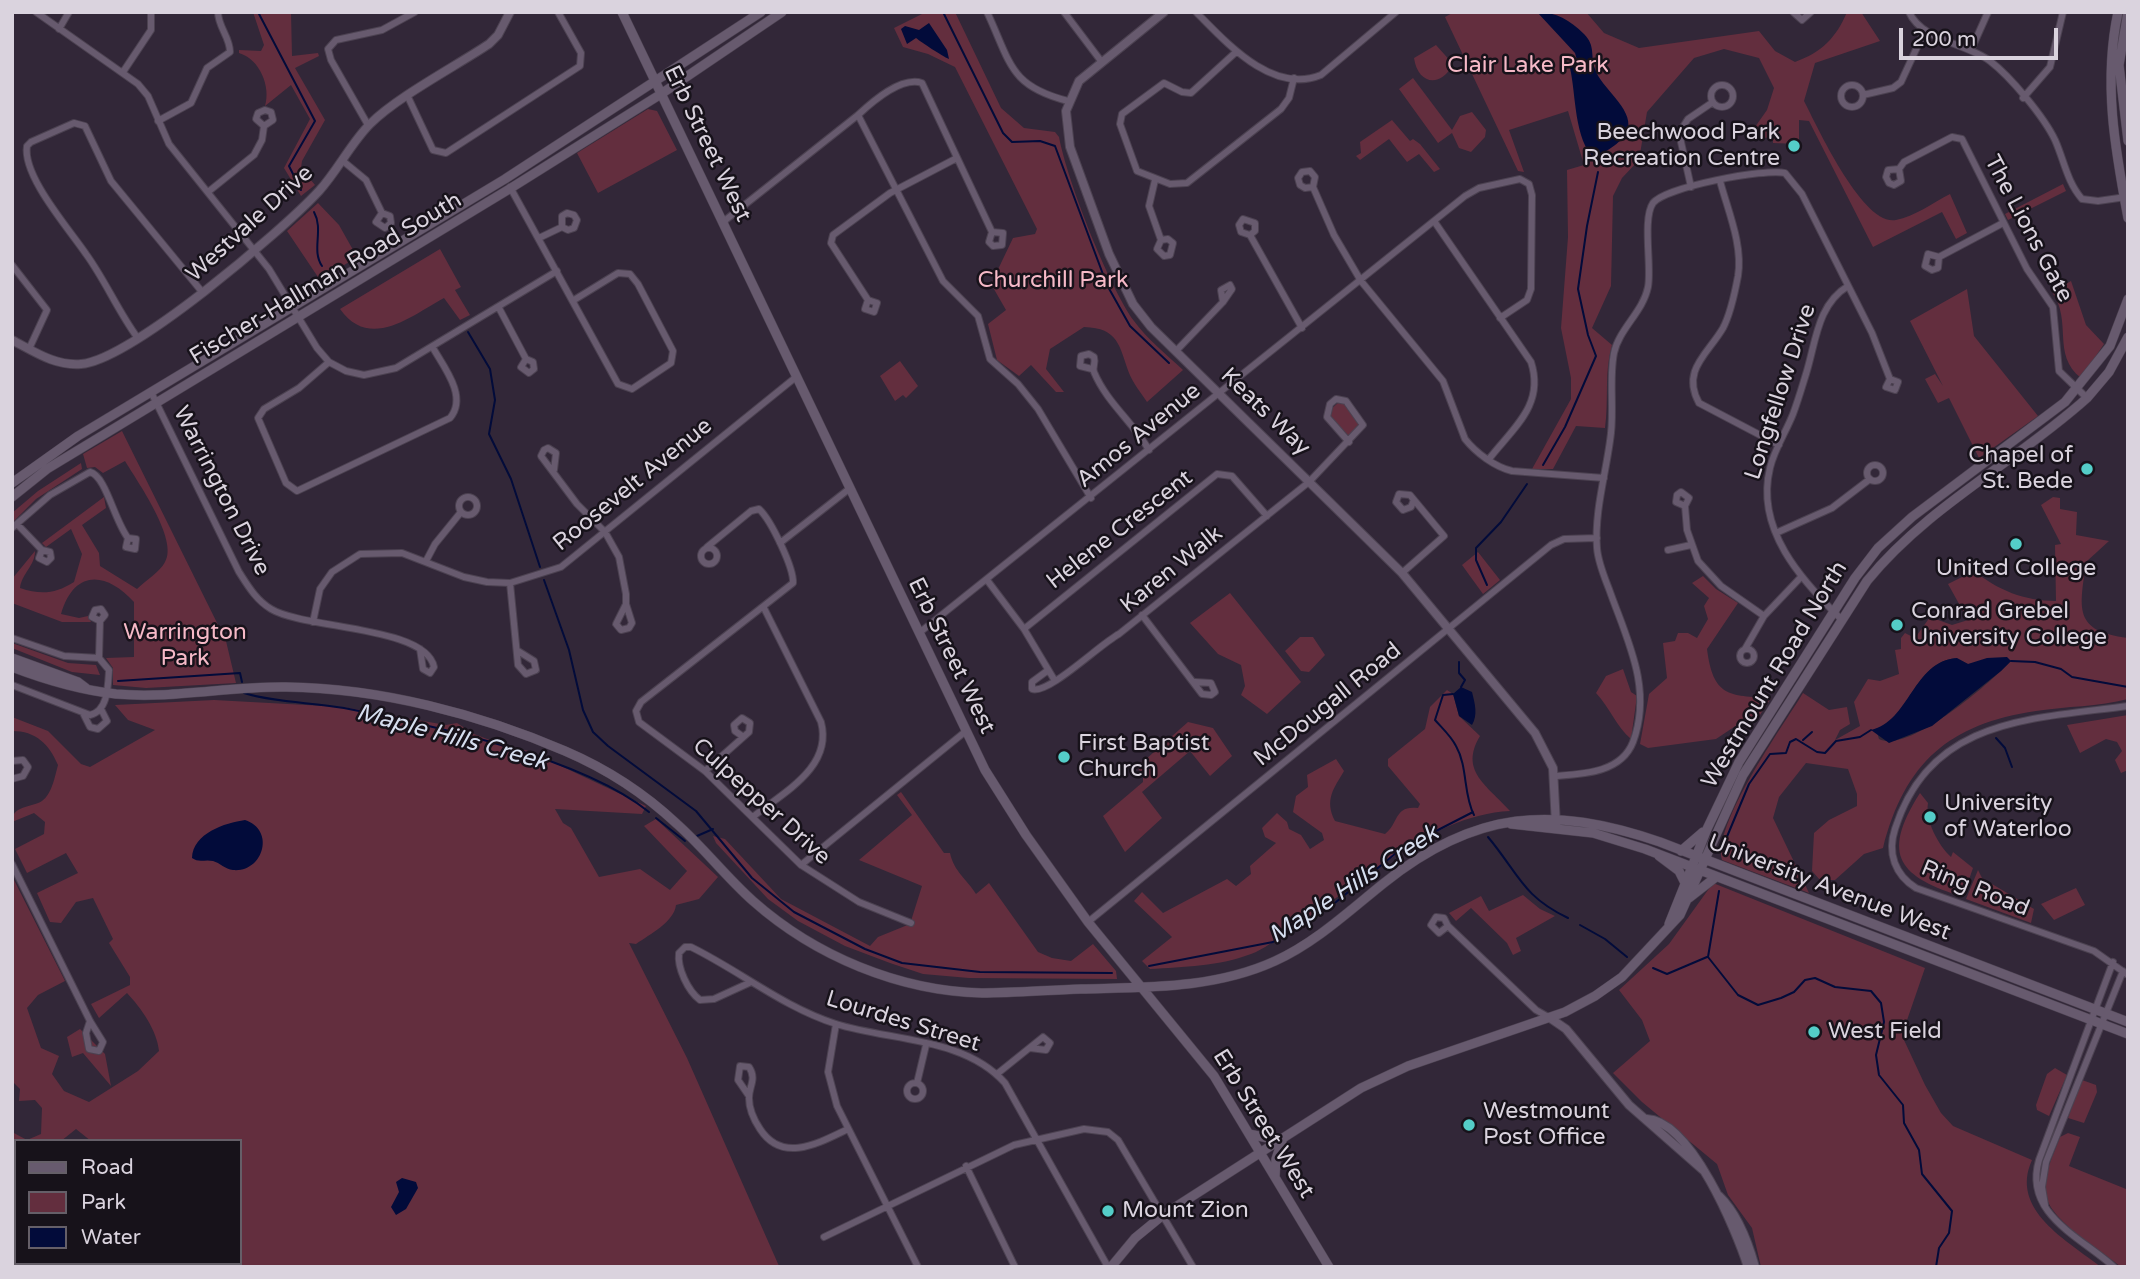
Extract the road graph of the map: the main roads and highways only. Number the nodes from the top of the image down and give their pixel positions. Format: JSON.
{"nodes":[{"id":1,"x":622,"y":12,"type":"edge"},
{"id":2,"x":761,"y":12,"type":"edge"},
{"id":3,"x":782,"y":12,"type":"edge"},
{"id":4,"x":2118,"y":12,"type":"edge"},
{"id":5,"x":2128,"y":12,"type":"edge"},
{"id":6,"x":656,"y":83,"type":"junction"},
{"id":7,"x":661,"y":94,"type":"junction"},
{"id":8,"x":2128,"y":141,"type":"edge"},
{"id":9,"x":2126,"y":197,"type":"edge"},
{"id":10,"x":2128,"y":218,"type":"edge"},
{"id":11,"x":2128,"y":299,"type":"edge"},
{"id":12,"x":2128,"y":337,"type":"edge"},
{"id":13,"x":155,"y":398,"type":"junction"},
{"id":14,"x":12,"y":483,"type":"edge"},
{"id":15,"x":12,"y":497,"type":"edge"},
{"id":16,"x":12,"y":658,"type":"edge"},
{"id":17,"x":12,"y":667,"type":"edge"},
{"id":18,"x":87,"y":689,"type":"junction"},
{"id":19,"x":1556,"y":824,"type":"junction"},
{"id":20,"x":1707,"y":829,"type":"junction"},
{"id":21,"x":1681,"y":851,"type":"junction"},
{"id":22,"x":1655,"y":852,"type":"junction"},
{"id":23,"x":1698,"y":864,"type":"junction"},
{"id":24,"x":1716,"y":877,"type":"junction"},
{"id":25,"x":1685,"y":883,"type":"junction"},
{"id":26,"x":1688,"y":899,"type":"junction"},
{"id":27,"x":1669,"y":925,"type":"junction"},
{"id":28,"x":1142,"y":987,"type":"junction"},
{"id":29,"x":2097,"y":1016,"type":"junction"},
{"id":30,"x":2128,"y":1022,"type":"edge"},
{"id":31,"x":2128,"y":1034,"type":"edge"},
{"id":32,"x":1249,"y":1134,"type":"junction"},
{"id":33,"x":1282,"y":1141,"type":"junction"},
{"id":34,"x":1261,"y":1155,"type":"junction"},
{"id":35,"x":1275,"y":1179,"type":"junction"},
{"id":36,"x":1109,"y":1267,"type":"edge"},
{"id":37,"x":1329,"y":1267,"type":"edge"}],
"edges":[{"from":1,"to":6,"type":"main road","name":"Erb Street West"},
{"from":2,"to":6,"type":"main road","name":"Fischer-Hallman Road South"},
{"from":3,"to":7,"type":"main road","name":"Fischer-Hallman Road South"},
{"from":4,"to":9,"type":"main road"},
{"from":5,"to":8,"type":"main road"},
{"from":6,"to":7,"type":"main road","name":"Erb Street West"},
{"from":6,"to":13,"type":"main road","name":"Fischer-Hallman Road South"},
{"from":7,"to":13,"type":"main road","name":"Fischer-Hallman Road South"},
{"from":7,"to":28,"type":"main road","name":"Erb Street West"},
{"from":9,"to":10,"type":"main road"},
{"from":11,"to":20,"type":"main road","name":"Westmount Road North"},
{"from":12,"to":23,"type":"main road","name":"Westmount Road North"},
{"from":13,"to":14,"type":"main road","name":"Fischer-Hallman Road South"},
{"from":13,"to":15,"type":"main road","name":"Fischer-Hallman Road South"},
{"from":16,"to":18,"type":"main road","name":"University Avenue West"},
{"from":17,"to":18,"type":"main road","name":"University Avenue West"},
{"from":18,"to":28,"type":"main road","name":"University Avenue West"},
{"from":19,"to":21,"type":"main road","name":"University Avenue West"},
{"from":19,"to":22,"type":"main road","name":"University Avenue West"},
{"from":19,"to":28,"type":"main road","name":"University Avenue West"},
{"from":20,"to":21,"type":"main road"},
{"from":20,"to":23,"type":"main road","name":"Westmount Road North"},
{"from":21,"to":23,"type":"main road","name":"University Avenue West"},
{"from":22,"to":23,"type":"main road","name":"University Avenue West"},
{"from":22,"to":25,"type":"main road"},
{"from":23,"to":24,"type":"main road","name":"University Avenue West"},
{"from":23,"to":25,"type":"main road","name":"Westmount Road North"},
{"from":23,"to":26,"type":"main road","name":"Westmount Road North"},
{"from":23,"to":29,"type":"main road","name":"University Avenue West"},
{"from":24,"to":26,"type":"main road"},
{"from":24,"to":29,"type":"main road","name":"University Avenue West"},
{"from":25,"to":27,"type":"main road","name":"Westmount Road North"},
{"from":26,"to":27,"type":"main road","name":"Westmount Road North"},
{"from":27,"to":33,"type":"main road","name":"Westmount Road North"},
{"from":28,"to":32,"type":"main road","name":"Erb Street West"},
{"from":29,"to":30,"type":"main road","name":"University Avenue West"},
{"from":29,"to":31,"type":"main road","name":"University Avenue West"},
{"from":32,"to":33,"type":"main road"},
{"from":32,"to":34,"type":"main road","name":"Erb Street West"},
{"from":33,"to":34,"type":"main road","name":"Westmount Road North"},
{"from":33,"to":35,"type":"main road"},
{"from":34,"to":35,"type":"main road","name":"Erb Street West"},
{"from":34,"to":36,"type":"main road","name":"Westmount Road North"},
{"from":35,"to":37,"type":"main road","name":"Erb Street West"}]}
